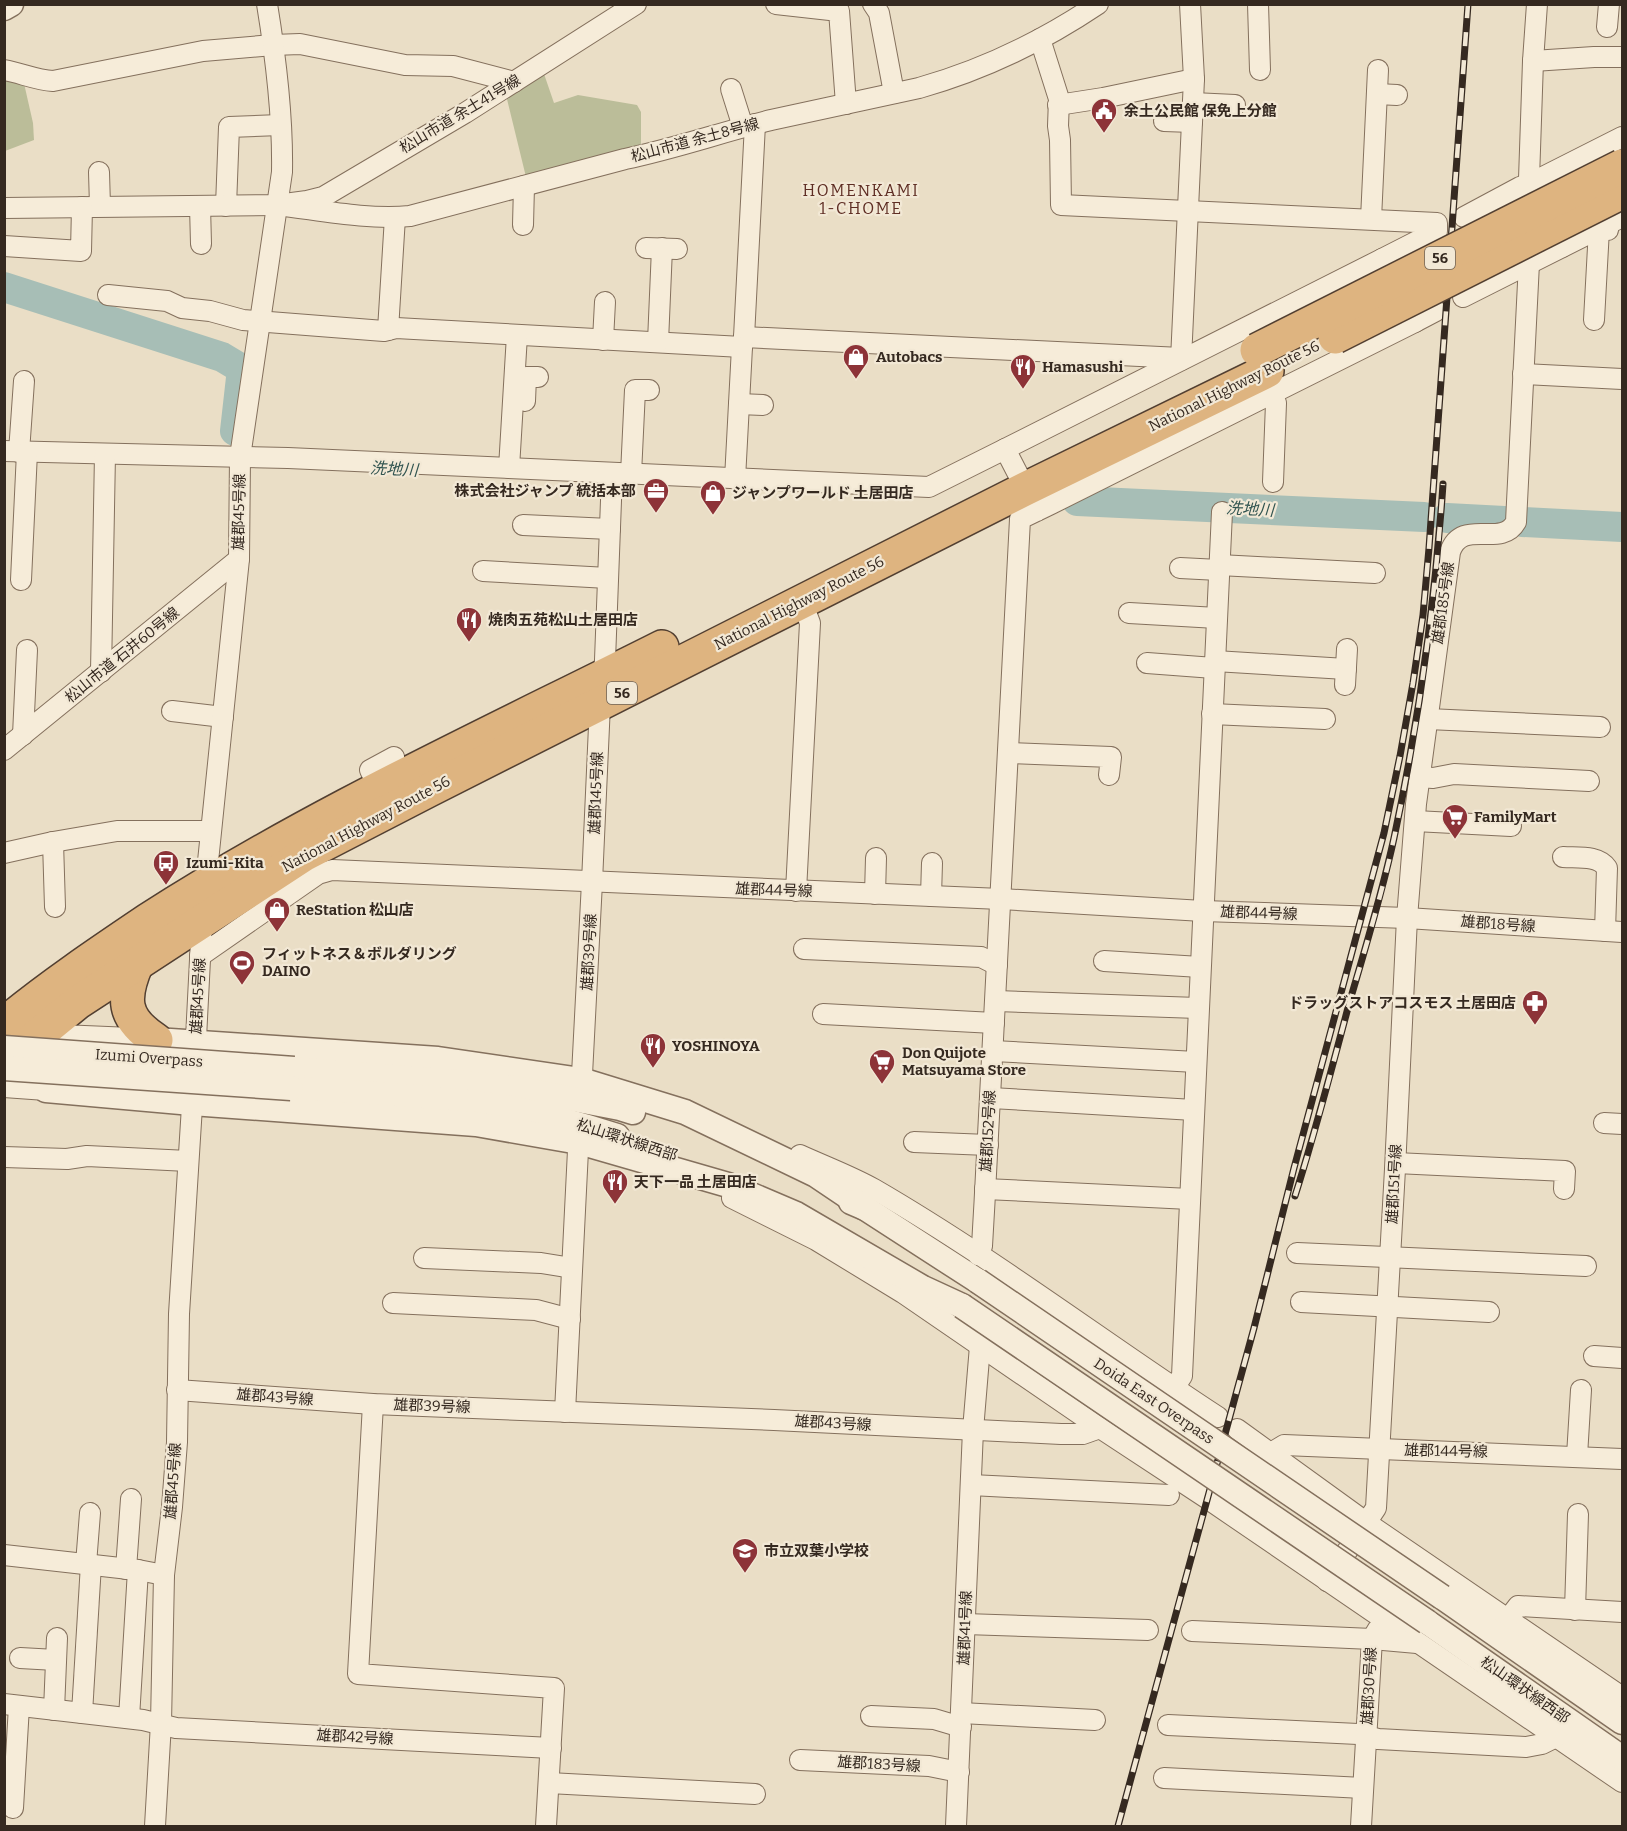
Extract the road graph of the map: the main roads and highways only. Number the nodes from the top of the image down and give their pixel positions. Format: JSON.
{"nodes":[{"id":1,"x":1623,"y":166,"type":"edge"},
{"id":2,"x":1623,"y":192,"type":"edge"},
{"id":3,"x":1266,"y":371,"type":"junction"},
{"id":4,"x":1021,"y":479,"type":"junction"},
{"id":5,"x":601,"y":690,"type":"junction"},
{"id":6,"x":385,"y":799,"type":"junction"},
{"id":7,"x":137,"y":963,"type":"junction"},
{"id":8,"x":4,"y":1024,"type":"edge"},
{"id":9,"x":156,"y":1040,"type":"road end"},
{"id":10,"x":4,"y":1063,"type":"edge"}],
"edges":[{"from":1,"to":3,"type":"highway","name":"National Highway Route 56","number":"56","bridge":true},
{"from":2,"to":3,"type":"highway","name":"National Highway Route 56","number":"56","bridge":true},
{"from":3,"to":4,"type":"highway","name":"National Highway Route 56","number":"56"},
{"from":4,"to":5,"type":"highway","name":"National Highway Route 56","number":"56"},
{"from":4,"to":5,"type":"highway","name":"National Highway Route 56","number":"56"},
{"from":5,"to":6,"type":"highway","name":"National Highway Route 56","number":"56"},
{"from":6,"to":7,"type":"highway","name":"National Highway Route 56","number":"56"},
{"from":6,"to":8,"type":"highway","name":"National Highway Route 56","number":"56"},
{"from":7,"to":9,"type":"highway"},
{"from":7,"to":10,"type":"highway","name":"National Highway Route 56","number":"56"}]}
